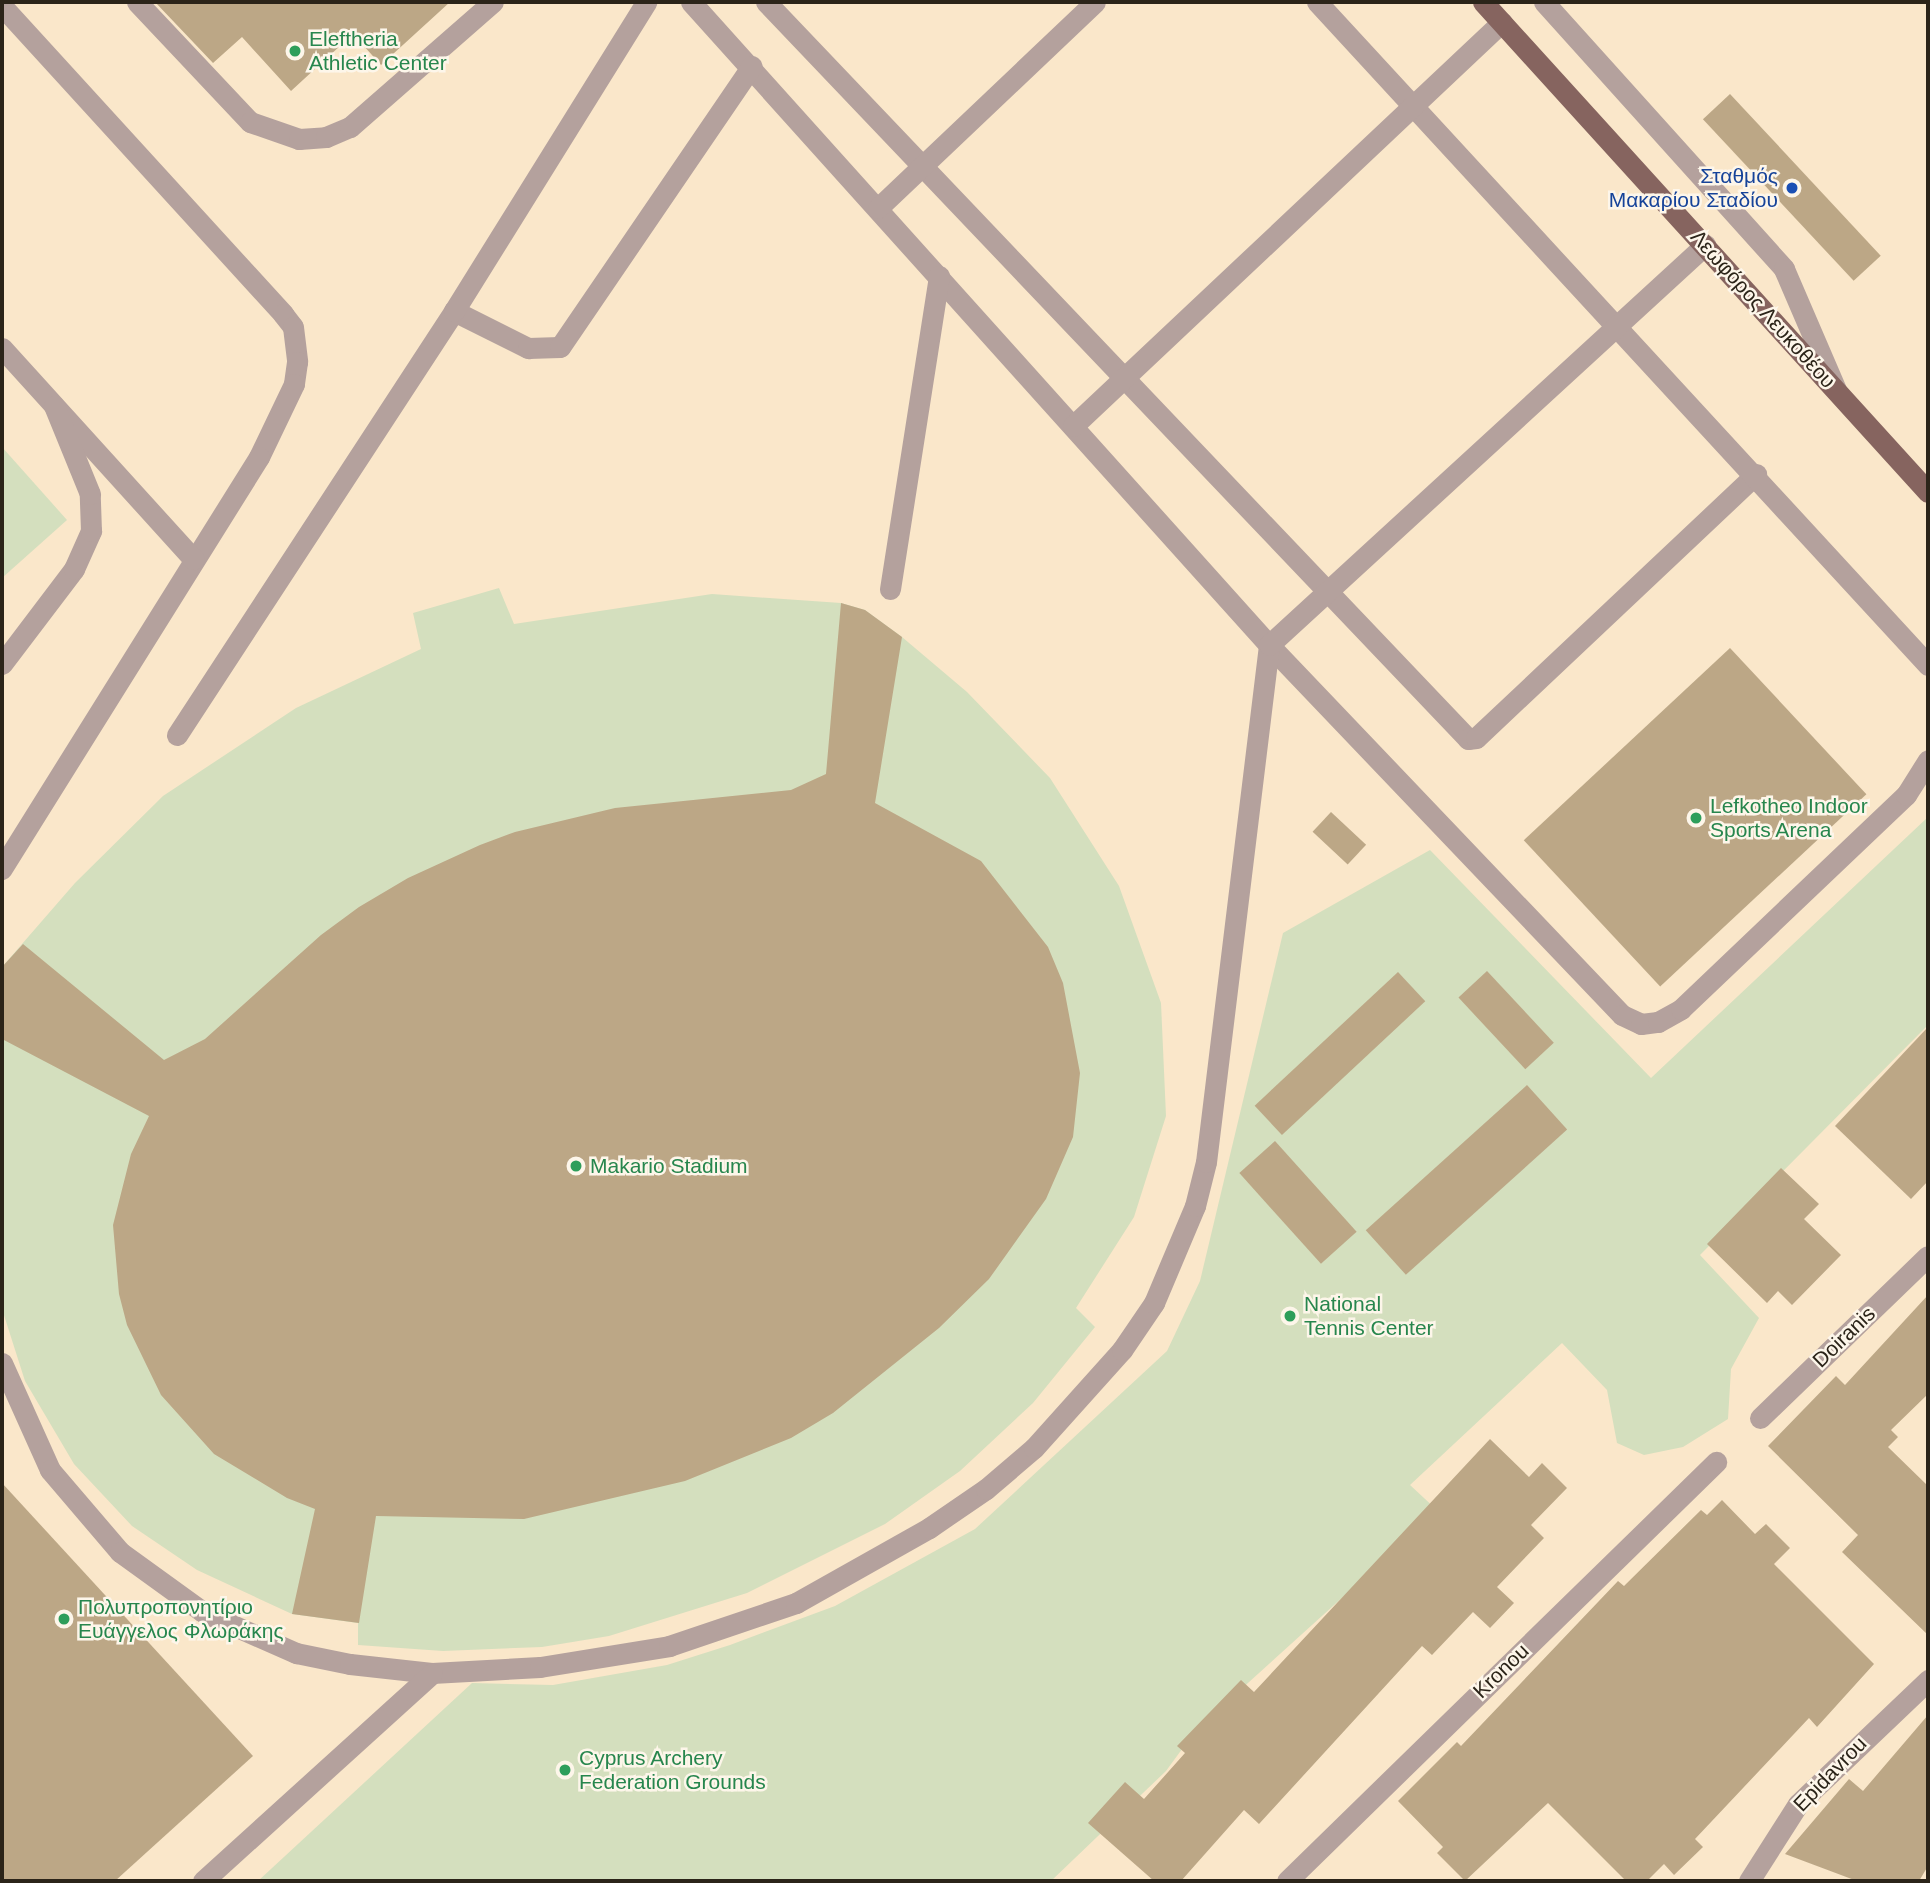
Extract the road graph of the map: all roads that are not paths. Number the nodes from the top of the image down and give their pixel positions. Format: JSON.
{"nodes":[{"id":1,"x":137,"y":2,"type":"edge"},
{"id":2,"x":493,"y":2,"type":"edge"},
{"id":3,"x":646,"y":2,"type":"edge"},
{"id":4,"x":691,"y":2,"type":"edge"},
{"id":5,"x":766,"y":2,"type":"edge"},
{"id":6,"x":1096,"y":2,"type":"edge"},
{"id":7,"x":1317,"y":2,"type":"edge"},
{"id":8,"x":1483,"y":2,"type":"edge"},
{"id":9,"x":1544,"y":2,"type":"edge"},
{"id":10,"x":2,"y":6,"type":"edge"},
{"id":11,"x":1502,"y":22,"type":"junction"},
{"id":12,"x":752,"y":66,"type":"junction"},
{"id":13,"x":1413,"y":106,"type":"junction"},
{"id":14,"x":921,"y":164,"type":"junction"},
{"id":15,"x":878,"y":208,"type":"junction"},
{"id":16,"x":1705,"y":245,"type":"junction"},
{"id":17,"x":939,"y":276,"type":"junction"},
{"id":18,"x":454,"y":312,"type":"junction"},
{"id":19,"x":1617,"y":326,"type":"junction"},
{"id":20,"x":2,"y":348,"type":"edge"},
{"id":21,"x":1125,"y":377,"type":"junction"},
{"id":22,"x":1836,"y":390,"type":"junction"},
{"id":23,"x":54,"y":406,"type":"junction"},
{"id":24,"x":1073,"y":426,"type":"junction"},
{"id":25,"x":1756,"y":474,"type":"junction"},
{"id":26,"x":1928,"y":492,"type":"edge"},
{"id":27,"x":193,"y":559,"type":"junction"},
{"id":28,"x":890,"y":589,"type":"dead end"},
{"id":29,"x":1325,"y":590,"type":"junction"},
{"id":30,"x":1269,"y":645,"type":"junction"},
{"id":31,"x":2,"y":664,"type":"edge"},
{"id":32,"x":1928,"y":665,"type":"edge"},
{"id":33,"x":177,"y":735,"type":"dead end"},
{"id":34,"x":1928,"y":760,"type":"edge"},
{"id":35,"x":2,"y":869,"type":"edge"},
{"id":36,"x":1928,"y":1256,"type":"edge"},
{"id":37,"x":2,"y":1363,"type":"edge"},
{"id":38,"x":1760,"y":1418,"type":"dead end"},
{"id":39,"x":1716,"y":1462,"type":"dead end"},
{"id":40,"x":432,"y":1673,"type":"junction"},
{"id":41,"x":1928,"y":1680,"type":"edge"},
{"id":42,"x":203,"y":1881,"type":"edge"},
{"id":43,"x":1287,"y":1881,"type":"edge"},
{"id":44,"x":1749,"y":1881,"type":"edge"}],
"edges":[{"from":1,"to":2,"type":"street"},
{"from":3,"to":18,"type":"street"},
{"from":4,"to":12,"type":"street"},
{"from":5,"to":14,"type":"street"},
{"from":6,"to":14,"type":"street"},
{"from":7,"to":13,"type":"street"},
{"from":8,"to":11,"type":"main road","name":"Λεωφόρος Λευκοθέου"},
{"from":9,"to":22,"type":"street"},
{"from":10,"to":27,"type":"street"},
{"from":11,"to":13,"type":"street"},
{"from":11,"to":16,"type":"main road","name":"Λεωφόρος Λευκοθέου"},
{"from":12,"to":15,"type":"street"},
{"from":12,"to":18,"type":"street"},
{"from":13,"to":19,"type":"street"},
{"from":13,"to":21,"type":"street"},
{"from":14,"to":15,"type":"street"},
{"from":14,"to":21,"type":"street"},
{"from":15,"to":17,"type":"street"},
{"from":16,"to":19,"type":"street"},
{"from":16,"to":22,"type":"main road","name":"Λεωφόρος Λευκοθέου"},
{"from":17,"to":24,"type":"street"},
{"from":17,"to":28,"type":"street"},
{"from":18,"to":33,"type":"street"},
{"from":19,"to":25,"type":"street"},
{"from":19,"to":29,"type":"street"},
{"from":20,"to":23,"type":"street"},
{"from":21,"to":24,"type":"street"},
{"from":21,"to":29,"type":"street"},
{"from":22,"to":26,"type":"main road","name":"Λεωφόρος Λευκοθέου"},
{"from":23,"to":27,"type":"street"},
{"from":23,"to":31,"type":"street"},
{"from":24,"to":30,"type":"street"},
{"from":25,"to":29,"type":"street"},
{"from":25,"to":32,"type":"street"},
{"from":27,"to":35,"type":"street"},
{"from":29,"to":30,"type":"street"},
{"from":30,"to":34,"type":"street"},
{"from":30,"to":40,"type":"street"},
{"from":36,"to":38,"type":"street","name":"Doiranis"},
{"from":37,"to":40,"type":"street"},
{"from":39,"to":43,"type":"street","name":"Kronou"},
{"from":40,"to":42,"type":"street"},
{"from":41,"to":44,"type":"street","name":"Epidavrou"}]}
